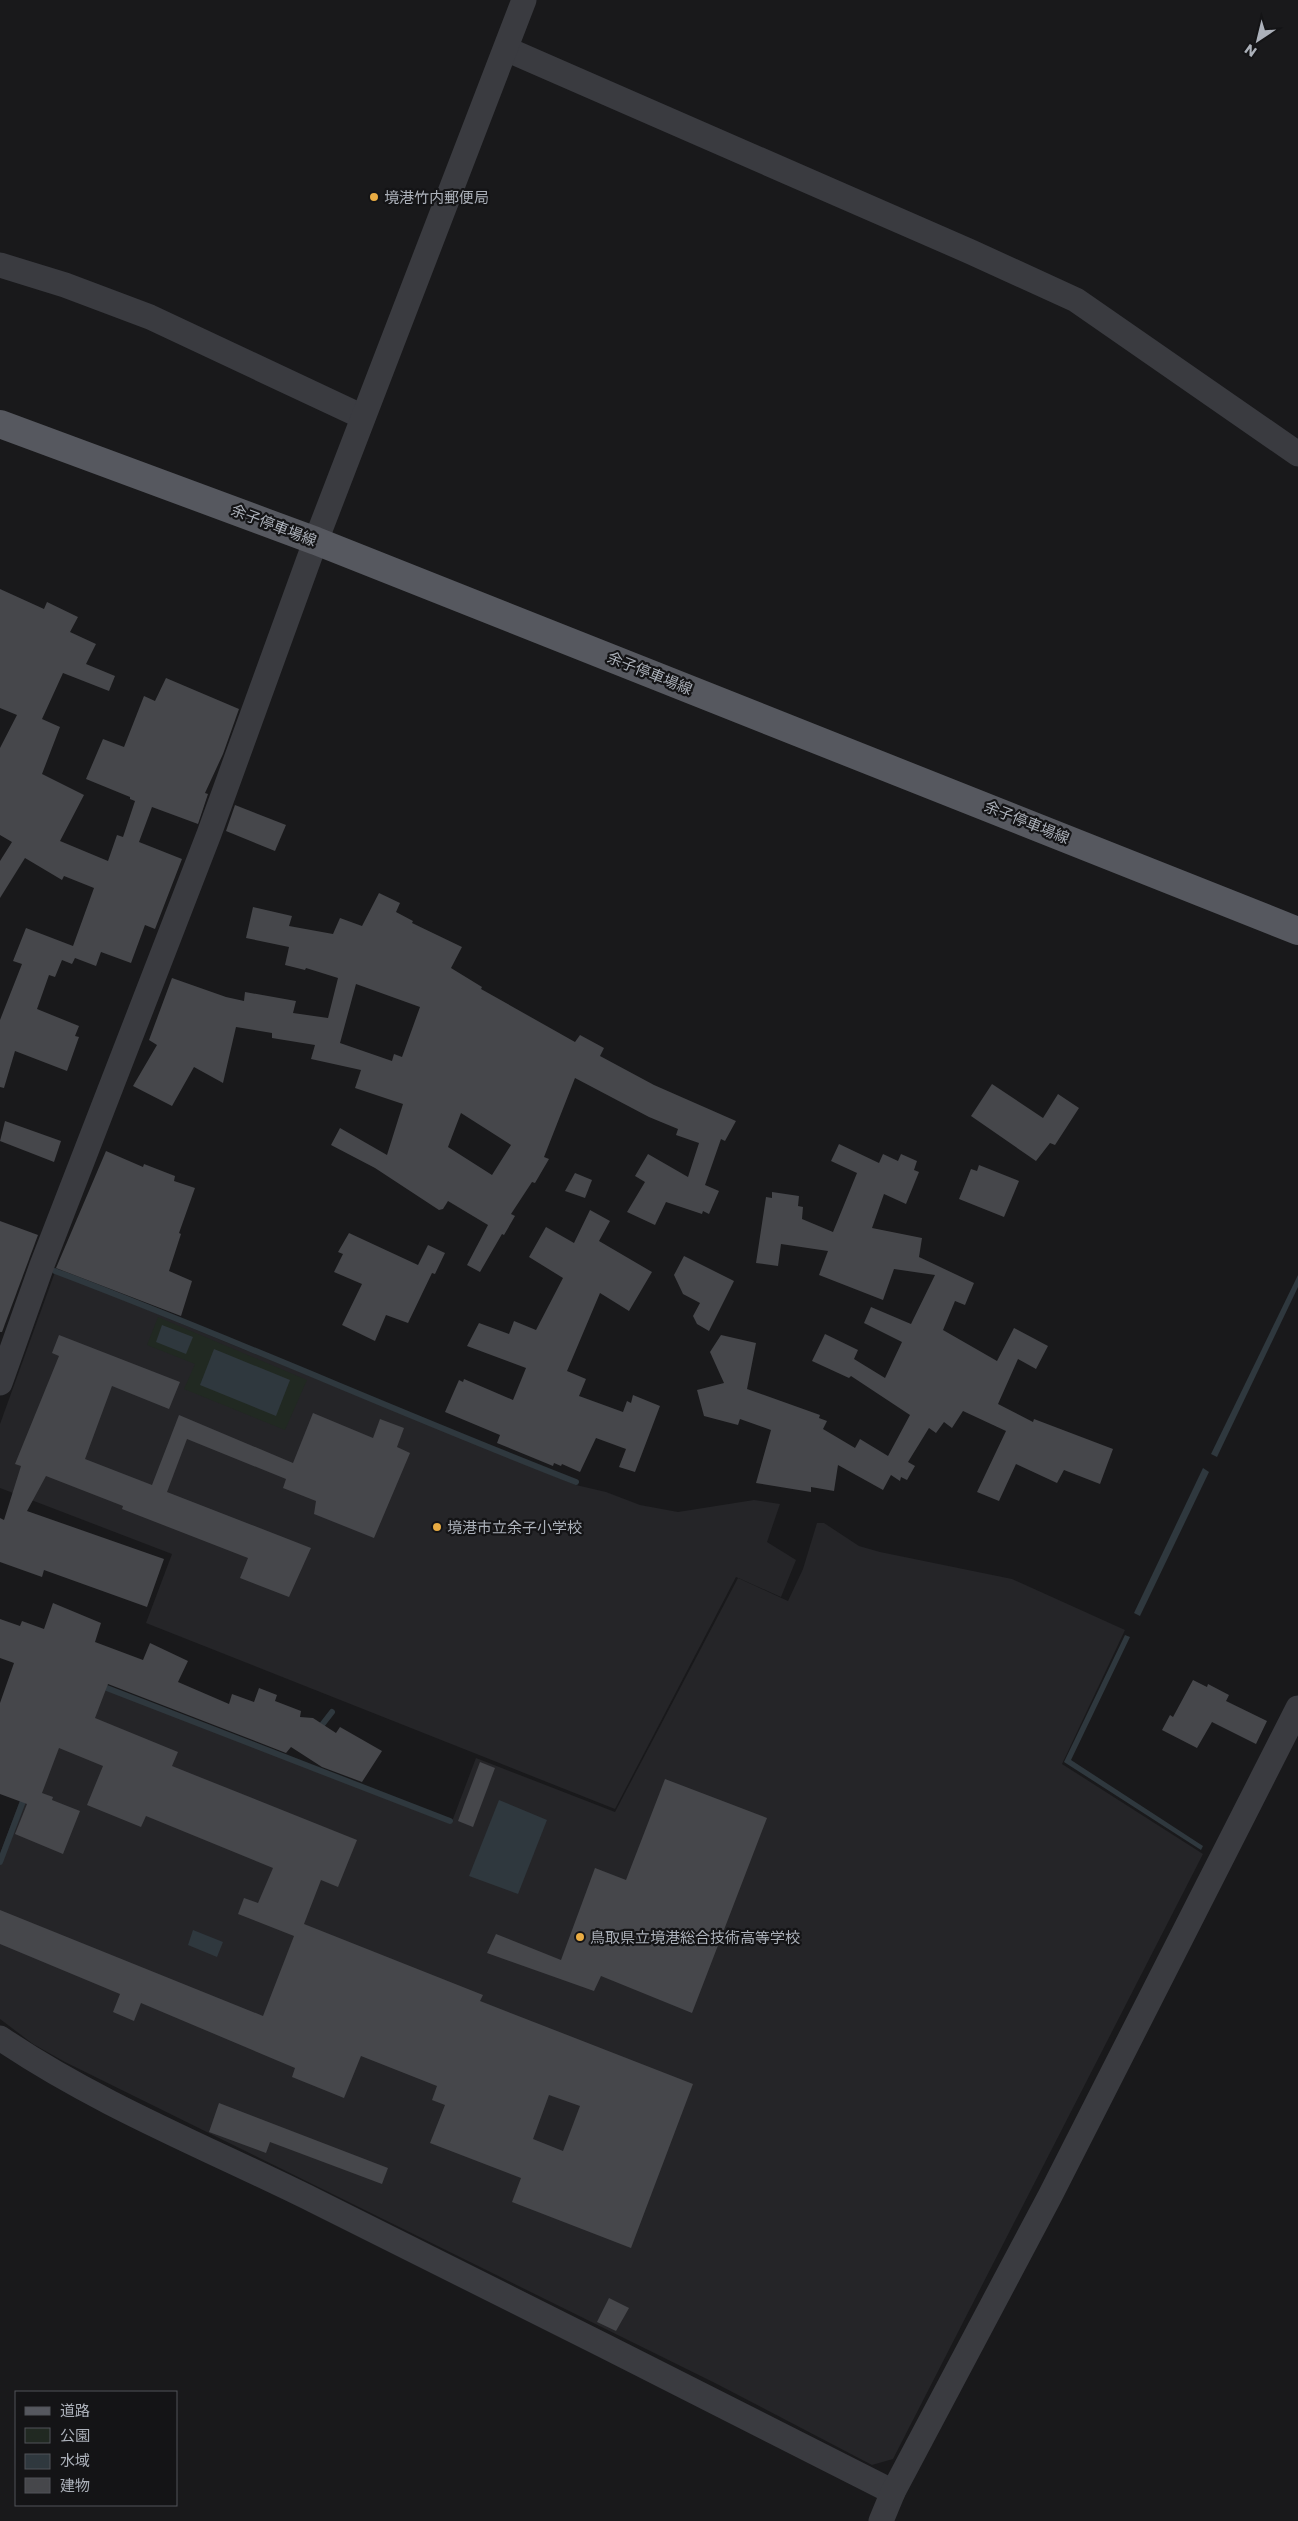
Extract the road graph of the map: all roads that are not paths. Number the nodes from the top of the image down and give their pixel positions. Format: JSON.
{"nodes":[{"id":1,"x":524,"y":0,"type":"edge"},
{"id":2,"x":506,"y":48,"type":"junction"},
{"id":3,"x":0,"y":265,"type":"edge"},
{"id":4,"x":363,"y":417,"type":"junction"},
{"id":5,"x":0,"y":424,"type":"edge"},
{"id":6,"x":1298,"y":454,"type":"edge"},
{"id":7,"x":316,"y":541,"type":"junction"},
{"id":8,"x":1298,"y":931,"type":"edge"},
{"id":9,"x":0,"y":1383,"type":"edge"},
{"id":10,"x":1298,"y":1708,"type":"edge"},
{"id":11,"x":0,"y":2038,"type":"edge"},
{"id":12,"x":893,"y":2492,"type":"junction"},
{"id":13,"x":880,"y":2521,"type":"edge"}],
"edges":[{"from":1,"to":2,"type":"street"},
{"from":2,"to":4,"type":"street"},
{"from":2,"to":6,"type":"street"},
{"from":3,"to":4,"type":"street"},
{"from":4,"to":7,"type":"street"},
{"from":5,"to":7,"type":"main road","name":"余子停車場線"},
{"from":7,"to":8,"type":"main road","name":"余子停車場線"},
{"from":7,"to":9,"type":"street"},
{"from":10,"to":12,"type":"street"},
{"from":11,"to":12,"type":"street"},
{"from":12,"to":13,"type":"street"}]}
